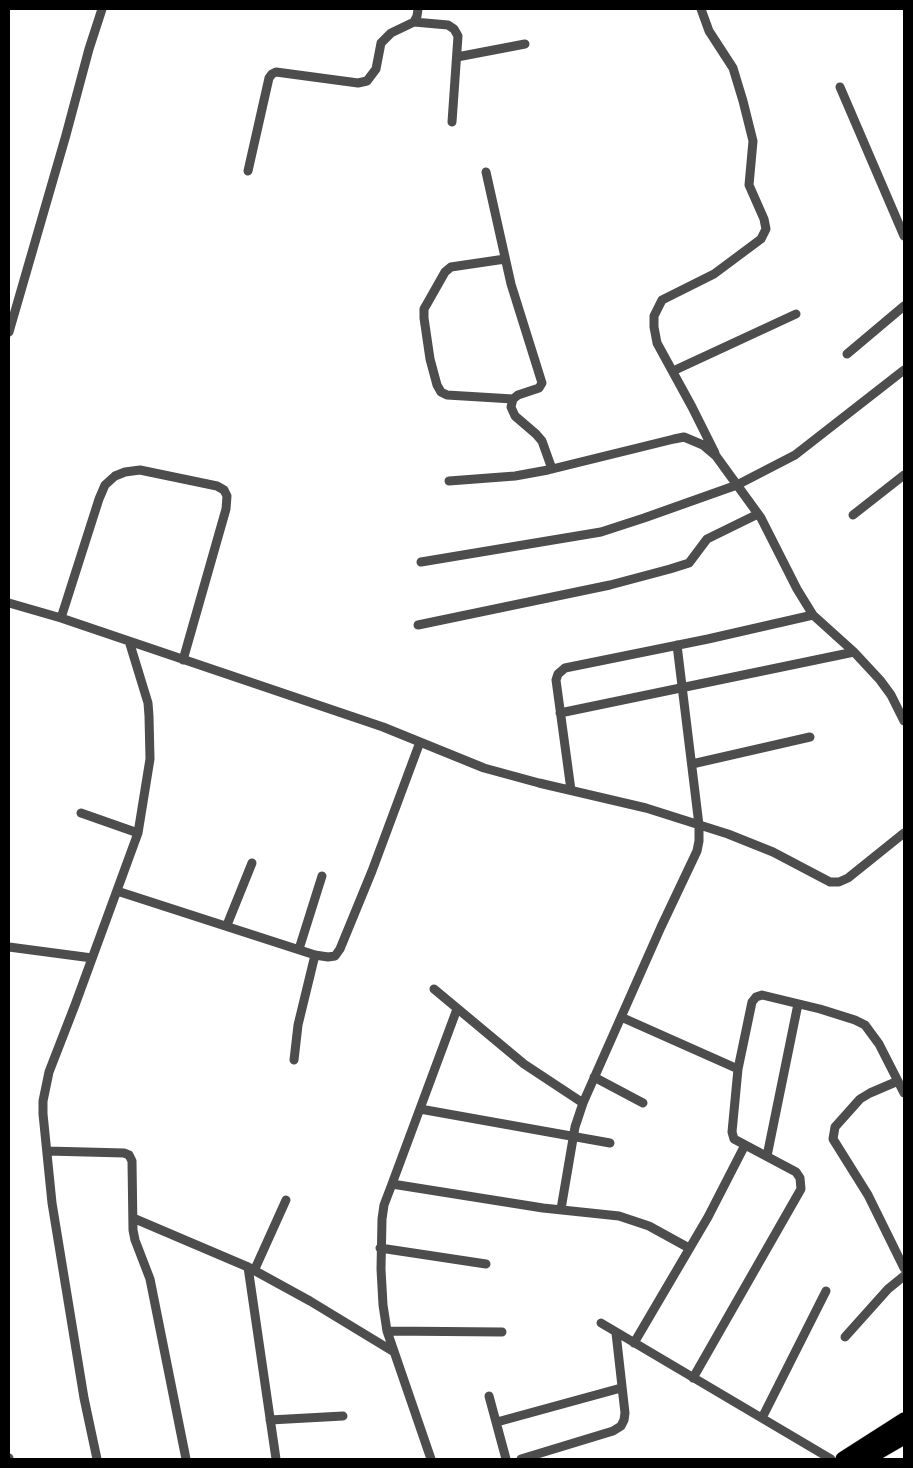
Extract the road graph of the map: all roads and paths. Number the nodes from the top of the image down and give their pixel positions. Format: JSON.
{"nodes":[{"id":1,"x":102,"y":9,"type":"edge"},
{"id":2,"x":418,"y":9,"type":"edge"},
{"id":3,"x":701,"y":9,"type":"edge"},
{"id":4,"x":414,"y":22,"type":"junction"},
{"id":5,"x":525,"y":44,"type":"dead end"},
{"id":6,"x":457,"y":57,"type":"junction"},
{"id":7,"x":840,"y":87,"type":"dead end"},
{"id":8,"x":452,"y":122,"type":"dead end"},
{"id":9,"x":248,"y":171,"type":"dead end"},
{"id":10,"x":486,"y":172,"type":"dead end"},
{"id":11,"x":904,"y":236,"type":"edge"},
{"id":12,"x":505,"y":259,"type":"junction"},
{"id":13,"x":904,"y":306,"type":"edge"},
{"id":14,"x":796,"y":314,"type":"dead end"},
{"id":15,"x":9,"y":332,"type":"edge"},
{"id":16,"x":847,"y":354,"type":"dead end"},
{"id":17,"x":904,"y":370,"type":"edge"},
{"id":18,"x":672,"y":371,"type":"junction"},
{"id":19,"x":513,"y":400,"type":"junction"},
{"id":20,"x":716,"y":456,"type":"junction"},
{"id":21,"x":552,"y":469,"type":"junction"},
{"id":22,"x":904,"y":475,"type":"edge"},
{"id":23,"x":448,"y":481,"type":"dead end"},
{"id":24,"x":737,"y":485,"type":"junction"},
{"id":25,"x":758,"y":514,"type":"junction"},
{"id":26,"x":853,"y":515,"type":"dead end"},
{"id":27,"x":421,"y":562,"type":"dead end"},
{"id":28,"x":9,"y":603,"type":"edge"},
{"id":29,"x":814,"y":616,"type":"junction"},
{"id":30,"x":61,"y":618,"type":"junction"},
{"id":31,"x":418,"y":625,"type":"dead end"},
{"id":32,"x":129,"y":641,"type":"junction"},
{"id":33,"x":677,"y":646,"type":"junction"},
{"id":34,"x":854,"y":652,"type":"junction"},
{"id":35,"x":183,"y":660,"type":"junction"},
{"id":36,"x":683,"y":687,"type":"junction"},
{"id":37,"x":560,"y":713,"type":"junction"},
{"id":38,"x":904,"y":721,"type":"edge"},
{"id":39,"x":810,"y":737,"type":"dead end"},
{"id":40,"x":420,"y":742,"type":"junction"},
{"id":41,"x":692,"y":764,"type":"junction"},
{"id":42,"x":571,"y":790,"type":"junction"},
{"id":43,"x":81,"y":813,"type":"dead end"},
{"id":44,"x":700,"y":825,"type":"junction"},
{"id":45,"x":138,"y":832,"type":"junction"},
{"id":46,"x":904,"y":833,"type":"edge"},
{"id":47,"x":252,"y":863,"type":"dead end"},
{"id":48,"x":322,"y":876,"type":"dead end"},
{"id":49,"x":117,"y":890,"type":"junction"},
{"id":50,"x":227,"y":925,"type":"junction"},
{"id":51,"x":9,"y":947,"type":"edge"},
{"id":52,"x":299,"y":949,"type":"junction"},
{"id":53,"x":315,"y":955,"type":"junction"},
{"id":54,"x":92,"y":958,"type":"junction"},
{"id":55,"x":434,"y":989,"type":"dead end"},
{"id":56,"x":798,"y":1004,"type":"junction"},
{"id":57,"x":457,"y":1009,"type":"junction"},
{"id":58,"x":621,"y":1017,"type":"junction"},
{"id":59,"x":294,"y":1060,"type":"dead end"},
{"id":60,"x":738,"y":1069,"type":"junction"},
{"id":61,"x":594,"y":1078,"type":"junction"},
{"id":62,"x":898,"y":1080,"type":"junction"},
{"id":63,"x":904,"y":1093,"type":"edge"},
{"id":64,"x":583,"y":1103,"type":"junction"},
{"id":65,"x":643,"y":1103,"type":"dead end"},
{"id":66,"x":420,"y":1109,"type":"junction"},
{"id":67,"x":574,"y":1138,"type":"junction"},
{"id":68,"x":610,"y":1143,"type":"dead end"},
{"id":69,"x":746,"y":1145,"type":"junction"},
{"id":70,"x":47,"y":1151,"type":"junction"},
{"id":71,"x":767,"y":1156,"type":"junction"},
{"id":72,"x":392,"y":1184,"type":"junction"},
{"id":73,"x":286,"y":1200,"type":"dead end"},
{"id":74,"x":561,"y":1209,"type":"junction"},
{"id":75,"x":133,"y":1218,"type":"junction"},
{"id":76,"x":380,"y":1248,"type":"junction"},
{"id":77,"x":689,"y":1248,"type":"junction"},
{"id":78,"x":486,"y":1264,"type":"dead end"},
{"id":79,"x":904,"y":1268,"type":"edge"},
{"id":80,"x":251,"y":1269,"type":"junction"},
{"id":81,"x":904,"y":1276,"type":"edge"},
{"id":82,"x":826,"y":1291,"type":"dead end"},
{"id":83,"x":601,"y":1323,"type":"dead end"},
{"id":84,"x":387,"y":1332,"type":"junction"},
{"id":85,"x":502,"y":1332,"type":"dead end"},
{"id":86,"x":616,"y":1333,"type":"junction"},
{"id":87,"x":845,"y":1337,"type":"dead end"},
{"id":88,"x":634,"y":1343,"type":"junction"},
{"id":89,"x":394,"y":1352,"type":"junction"},
{"id":90,"x":693,"y":1378,"type":"junction"},
{"id":91,"x":621,"y":1388,"type":"junction"},
{"id":92,"x":489,"y":1396,"type":"dead end"},
{"id":93,"x":343,"y":1416,"type":"dead end"},
{"id":94,"x":762,"y":1418,"type":"junction"},
{"id":95,"x":270,"y":1420,"type":"junction"},
{"id":96,"x":904,"y":1420,"type":"edge"},
{"id":97,"x":497,"y":1422,"type":"junction"},
{"id":98,"x":904,"y":1437,"type":"edge"},
{"id":99,"x":97,"y":1459,"type":"edge"},
{"id":100,"x":186,"y":1459,"type":"edge"},
{"id":101,"x":276,"y":1459,"type":"edge"},
{"id":102,"x":431,"y":1459,"type":"edge"},
{"id":103,"x":506,"y":1459,"type":"edge"},
{"id":104,"x":521,"y":1459,"type":"edge"},
{"id":105,"x":831,"y":1459,"type":"edge"},
{"id":106,"x":843,"y":1459,"type":"edge"},
{"id":107,"x":866,"y":1459,"type":"edge"}],
"edges":[{"from":1,"to":15,"type":"street"},
{"from":2,"to":4,"type":"street"},
{"from":3,"to":18,"type":"street"},
{"from":4,"to":6,"type":"street"},
{"from":4,"to":9,"type":"street"},
{"from":5,"to":6,"type":"street"},
{"from":6,"to":8,"type":"street"},
{"from":7,"to":11,"type":"street"},
{"from":10,"to":12,"type":"street"},
{"from":12,"to":19,"type":"street"},
{"from":12,"to":19,"type":"street"},
{"from":13,"to":16,"type":"street"},
{"from":14,"to":18,"type":"street"},
{"from":17,"to":24,"type":"street"},
{"from":18,"to":20,"type":"street"},
{"from":19,"to":21,"type":"street"},
{"from":20,"to":21,"type":"street"},
{"from":20,"to":24,"type":"street"},
{"from":21,"to":23,"type":"street"},
{"from":22,"to":26,"type":"street"},
{"from":24,"to":25,"type":"street"},
{"from":24,"to":27,"type":"street"},
{"from":25,"to":29,"type":"street"},
{"from":25,"to":31,"type":"street"},
{"from":28,"to":30,"type":"street"},
{"from":29,"to":33,"type":"street"},
{"from":29,"to":34,"type":"street"},
{"from":30,"to":32,"type":"street"},
{"from":30,"to":35,"type":"street"},
{"from":32,"to":35,"type":"street"},
{"from":32,"to":45,"type":"street"},
{"from":33,"to":36,"type":"street"},
{"from":33,"to":37,"type":"street"},
{"from":34,"to":36,"type":"street"},
{"from":34,"to":38,"type":"street"},
{"from":35,"to":40,"type":"street"},
{"from":36,"to":37,"type":"street"},
{"from":36,"to":41,"type":"street"},
{"from":37,"to":42,"type":"street"},
{"from":39,"to":41,"type":"street"},
{"from":40,"to":42,"type":"street"},
{"from":40,"to":53,"type":"street"},
{"from":41,"to":44,"type":"street"},
{"from":42,"to":44,"type":"street"},
{"from":43,"to":45,"type":"street"},
{"from":44,"to":46,"type":"street"},
{"from":44,"to":58,"type":"street"},
{"from":45,"to":49,"type":"street"},
{"from":47,"to":50,"type":"street"},
{"from":48,"to":52,"type":"street"},
{"from":49,"to":50,"type":"street"},
{"from":49,"to":54,"type":"street"},
{"from":50,"to":52,"type":"street"},
{"from":51,"to":54,"type":"street"},
{"from":52,"to":53,"type":"street"},
{"from":53,"to":59,"type":"street"},
{"from":54,"to":70,"type":"street"},
{"from":55,"to":57,"type":"street"},
{"from":56,"to":60,"type":"street"},
{"from":56,"to":62,"type":"street"},
{"from":56,"to":71,"type":"street"},
{"from":57,"to":64,"type":"street"},
{"from":57,"to":66,"type":"street"},
{"from":58,"to":60,"type":"street"},
{"from":58,"to":61,"type":"street"},
{"from":60,"to":69,"type":"street"},
{"from":61,"to":64,"type":"street"},
{"from":61,"to":65,"type":"street"},
{"from":62,"to":63,"type":"street"},
{"from":62,"to":79,"type":"street"},
{"from":64,"to":67,"type":"street"},
{"from":66,"to":67,"type":"street"},
{"from":66,"to":72,"type":"street"},
{"from":67,"to":68,"type":"street"},
{"from":67,"to":74,"type":"street"},
{"from":69,"to":71,"type":"street"},
{"from":69,"to":77,"type":"street"},
{"from":70,"to":75,"type":"street"},
{"from":70,"to":99,"type":"street"},
{"from":71,"to":90,"type":"street"},
{"from":72,"to":74,"type":"street"},
{"from":72,"to":76,"type":"street"},
{"from":73,"to":80,"type":"street"},
{"from":74,"to":77,"type":"street"},
{"from":75,"to":80,"type":"street"},
{"from":75,"to":100,"type":"street"},
{"from":76,"to":78,"type":"street"},
{"from":76,"to":84,"type":"street"},
{"from":77,"to":88,"type":"street"},
{"from":80,"to":89,"type":"street"},
{"from":80,"to":95,"type":"street"},
{"from":81,"to":87,"type":"street"},
{"from":82,"to":94,"type":"street"},
{"from":83,"to":86,"type":"street"},
{"from":84,"to":85,"type":"street"},
{"from":84,"to":89,"type":"street"},
{"from":86,"to":88,"type":"street"},
{"from":86,"to":91,"type":"street"},
{"from":88,"to":90,"type":"street"},
{"from":89,"to":102,"type":"street"},
{"from":90,"to":94,"type":"street"},
{"from":91,"to":97,"type":"street"},
{"from":91,"to":104,"type":"street"},
{"from":92,"to":97,"type":"street"},
{"from":93,"to":95,"type":"street"},
{"from":94,"to":105,"type":"street"},
{"from":95,"to":101,"type":"street"},
{"from":96,"to":106,"type":"highway"},
{"from":97,"to":103,"type":"street"},
{"from":98,"to":107,"type":"highway"}]}
